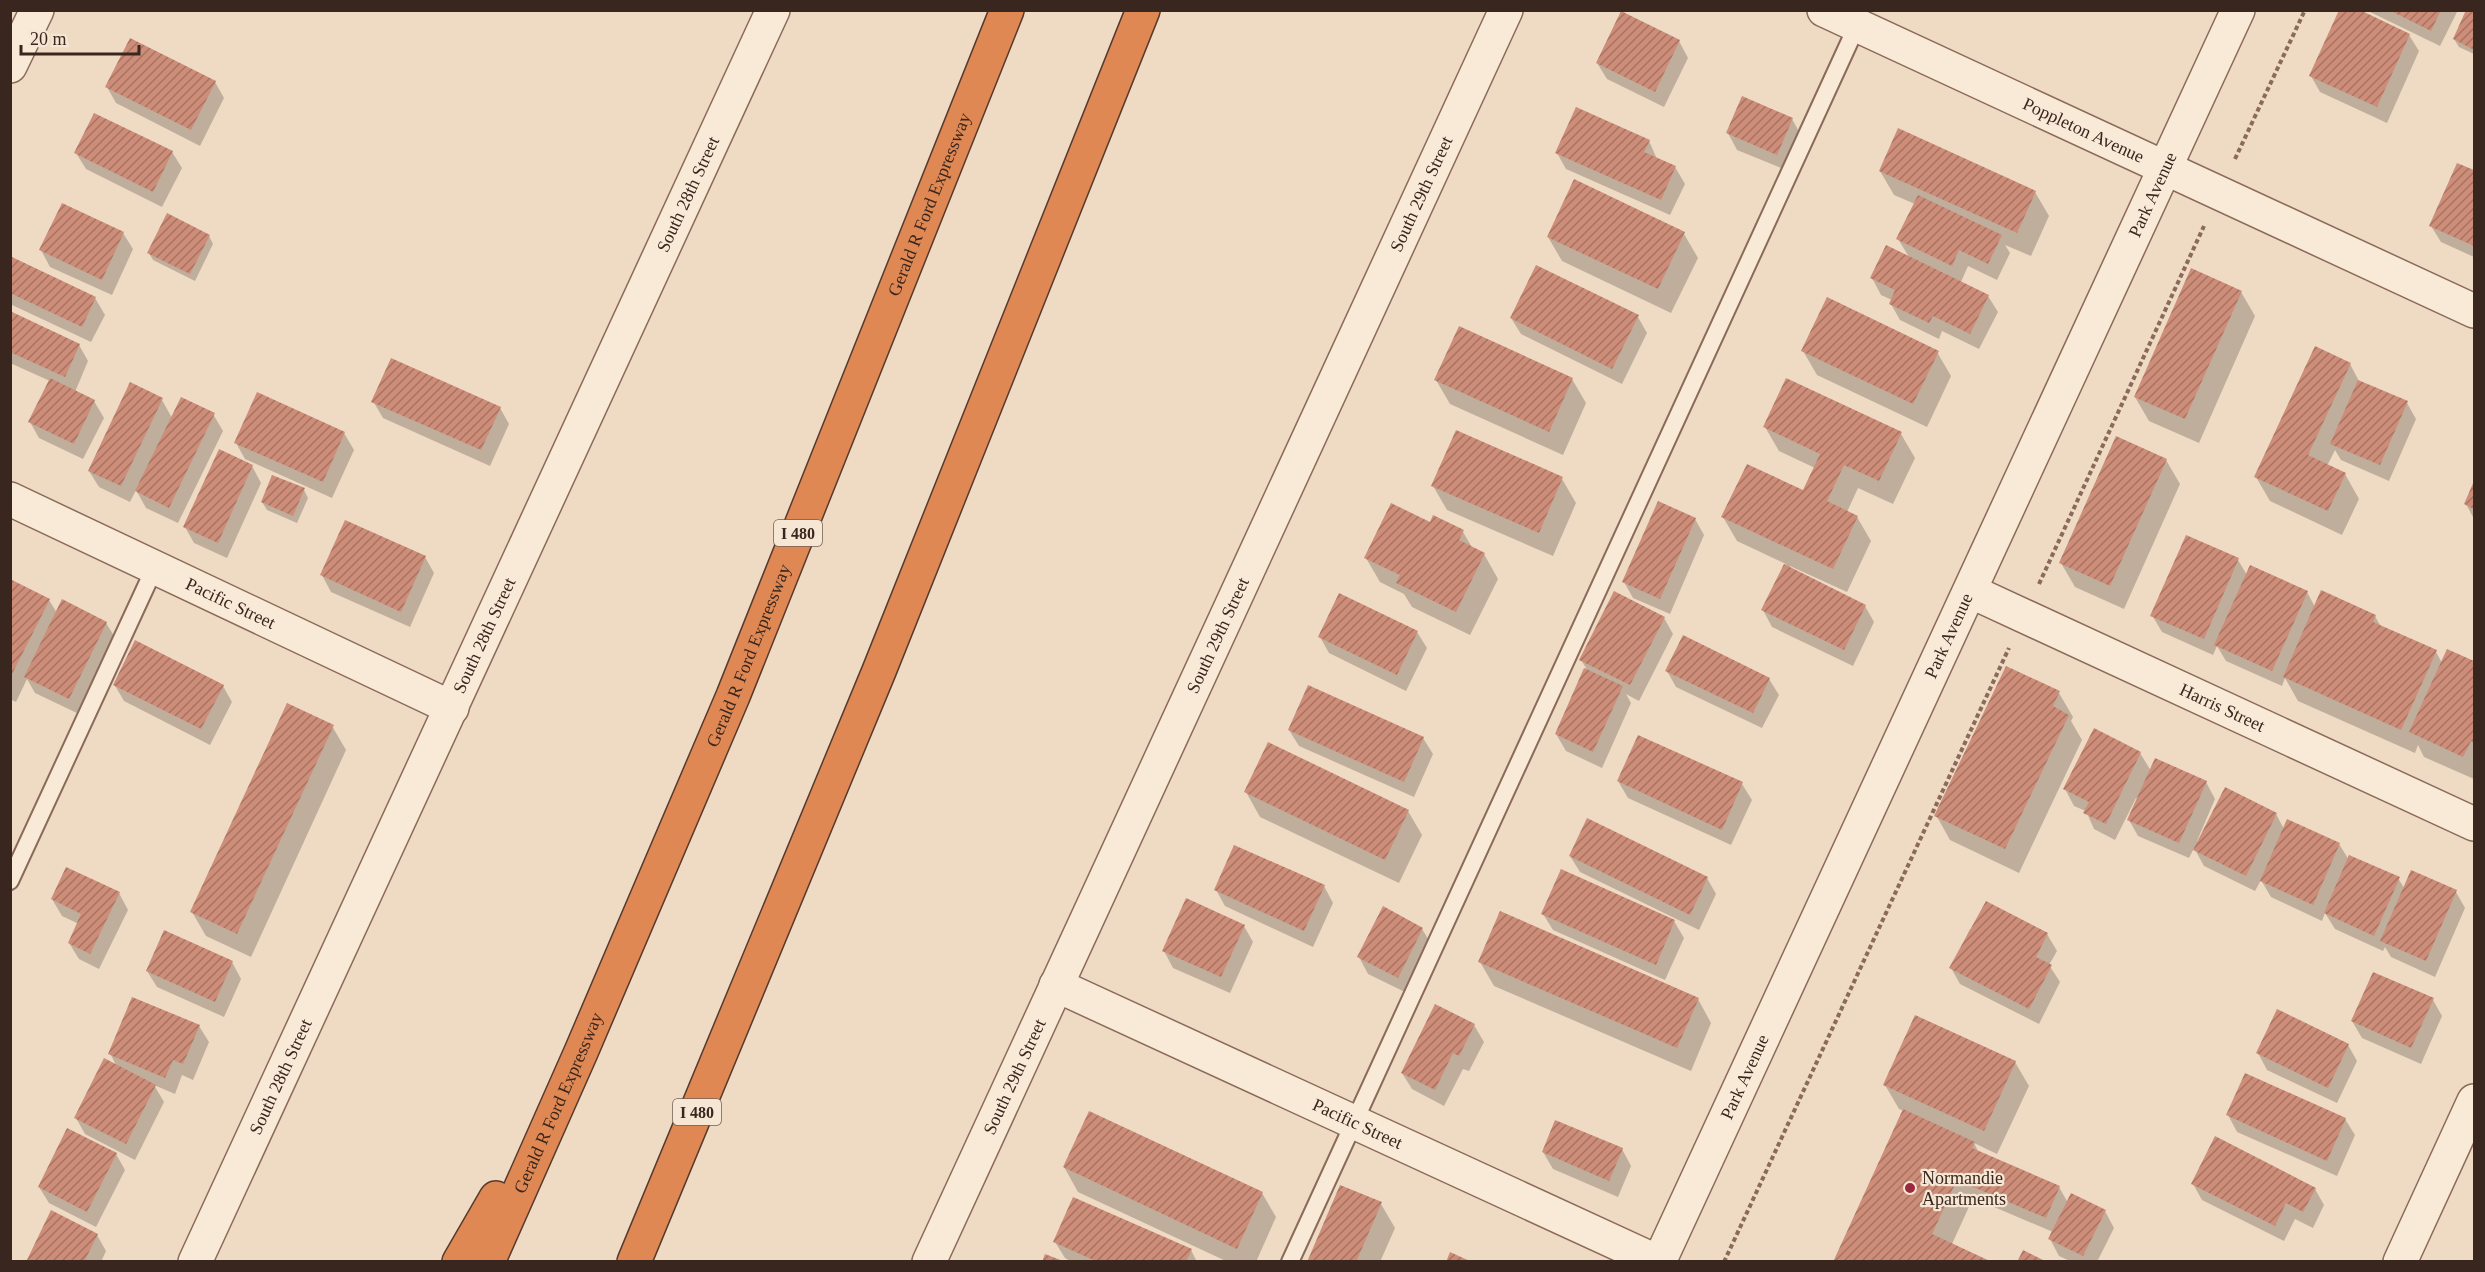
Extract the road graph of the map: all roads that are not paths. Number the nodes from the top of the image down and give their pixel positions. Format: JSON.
{"nodes":[{"id":1,"x":772,"y":10,"type":"edge"},
{"id":2,"x":1007,"y":10,"type":"edge"},
{"id":3,"x":1143,"y":10,"type":"edge"},
{"id":4,"x":1506,"y":10,"type":"edge"},
{"id":5,"x":1824,"y":10,"type":"edge"},
{"id":6,"x":2238,"y":10,"type":"edge"},
{"id":7,"x":27,"y":14,"type":"edge"},
{"id":8,"x":1861,"y":18,"type":"edge"},
{"id":9,"x":10,"y":66,"type":"edge"},
{"id":10,"x":2165,"y":168,"type":"junction"},
{"id":11,"x":2475,"y":311,"type":"edge"},
{"id":12,"x":10,"y":499,"type":"edge"},
{"id":13,"x":155,"y":567,"type":"junction"},
{"id":14,"x":1970,"y":591,"type":"junction"},
{"id":15,"x":452,"y":708,"type":"junction"},
{"id":16,"x":2475,"y":824,"type":"edge"},
{"id":17,"x":10,"y":881,"type":"edge"},
{"id":18,"x":1056,"y":985,"type":"junction"},
{"id":19,"x":581,"y":1052,"type":"junction"},
{"id":20,"x":2475,"y":1101,"type":"edge"},
{"id":21,"x":1354,"y":1122,"type":"junction"},
{"id":22,"x":195,"y":1262,"type":"edge"},
{"id":23,"x":459,"y":1262,"type":"edge"},
{"id":24,"x":488,"y":1262,"type":"edge"},
{"id":25,"x":634,"y":1262,"type":"edge"},
{"id":26,"x":929,"y":1262,"type":"edge"},
{"id":27,"x":1290,"y":1262,"type":"edge"},
{"id":28,"x":1658,"y":1262,"type":"edge"},
{"id":29,"x":2400,"y":1262,"type":"edge"}],
"edges":[{"from":1,"to":15,"type":"street","name":"South 28th Street"},
{"from":2,"to":19,"type":"highway","name":"Gerald R Ford Expressway","number":"I 480"},
{"from":3,"to":25,"type":"highway","number":"I 480"},
{"from":4,"to":18,"type":"street","name":"South 29th Street"},
{"from":5,"to":8,"type":"street","name":"Poppleton Avenue"},
{"from":6,"to":10,"type":"street","name":"Park Avenue"},
{"from":7,"to":9,"type":"street"},
{"from":8,"to":10,"type":"street","name":"Poppleton Avenue"},
{"from":8,"to":21,"type":"lane"},
{"from":10,"to":11,"type":"street","name":"Poppleton Avenue"},
{"from":10,"to":14,"type":"street","name":"Park Avenue"},
{"from":12,"to":13,"type":"street","name":"Pacific Street"},
{"from":13,"to":15,"type":"street","name":"Pacific Street"},
{"from":13,"to":17,"type":"lane"},
{"from":14,"to":16,"type":"street","name":"Harris Street"},
{"from":14,"to":28,"type":"street","name":"Park Avenue"},
{"from":15,"to":22,"type":"street","name":"South 28th Street"},
{"from":18,"to":21,"type":"street","name":"Pacific Street"},
{"from":18,"to":26,"type":"street","name":"South 29th Street"},
{"from":19,"to":23,"type":"highway"},
{"from":19,"to":24,"type":"highway","name":"Gerald R Ford Expressway","number":"I 480"},
{"from":20,"to":29,"type":"street"},
{"from":21,"to":27,"type":"lane"},
{"from":21,"to":28,"type":"street","name":"Pacific Street"}]}
